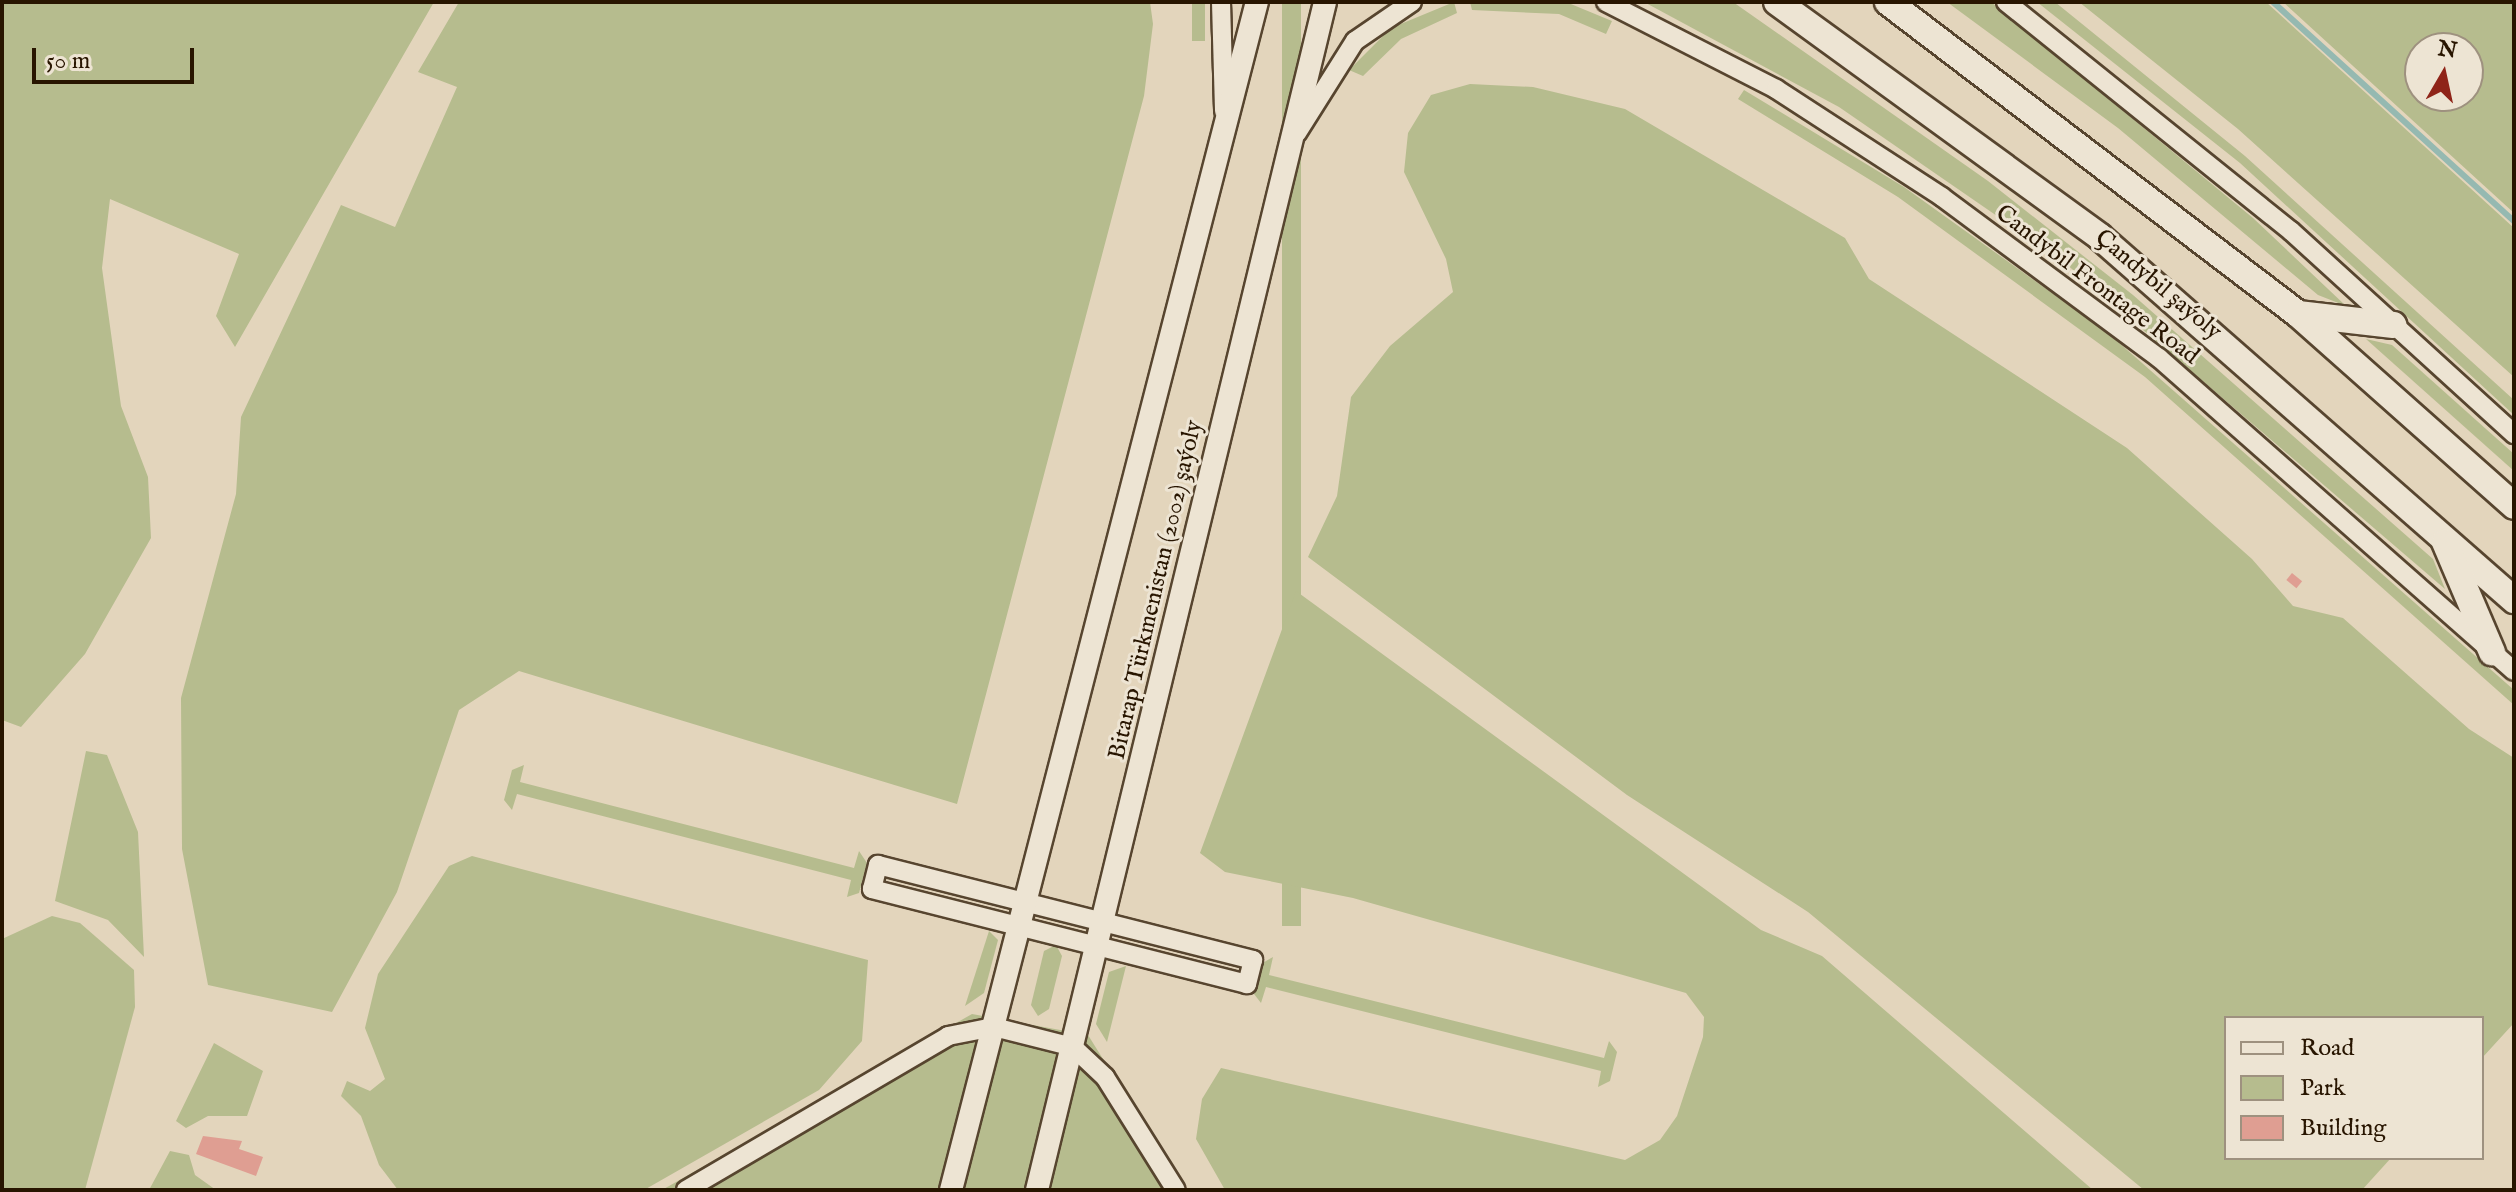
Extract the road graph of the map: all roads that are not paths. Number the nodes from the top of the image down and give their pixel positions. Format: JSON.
{"nodes":[{"id":1,"x":1221,"y":2,"type":"edge"},
{"id":2,"x":1257,"y":2,"type":"edge"},
{"id":3,"x":1325,"y":2,"type":"edge"},
{"id":4,"x":1412,"y":2,"type":"edge"},
{"id":5,"x":1606,"y":2,"type":"edge"},
{"id":6,"x":1777,"y":2,"type":"edge"},
{"id":7,"x":1888,"y":2,"type":"edge"},
{"id":8,"x":2006,"y":2,"type":"edge"},
{"id":9,"x":1224,"y":135,"type":"junction"},
{"id":10,"x":1284,"y":152,"type":"junction"},
{"id":11,"x":2298,"y":314,"type":"junction"},
{"id":12,"x":2393,"y":325,"type":"junction"},
{"id":13,"x":2514,"y":434,"type":"edge"},
{"id":14,"x":2514,"y":506,"type":"edge"},
{"id":15,"x":2442,"y":535,"type":"junction"},
{"id":16,"x":2514,"y":600,"type":"edge"},
{"id":17,"x":2492,"y":652,"type":"junction"},
{"id":18,"x":2514,"y":671,"type":"edge"},
{"id":19,"x":1025,"y":902,"type":"junction"},
{"id":20,"x":1105,"y":922,"type":"junction"},
{"id":21,"x":1017,"y":926,"type":"junction"},
{"id":22,"x":1099,"y":947,"type":"junction"},
{"id":23,"x":994,"y":1027,"type":"junction"},
{"id":24,"x":1073,"y":1047,"type":"junction"},
{"id":25,"x":686,"y":1190,"type":"edge"},
{"id":26,"x":951,"y":1190,"type":"edge"},
{"id":27,"x":1037,"y":1190,"type":"edge"},
{"id":28,"x":1176,"y":1190,"type":"edge"}],
"edges":[{"from":1,"to":9,"type":"street","name":"Bitarap Türkmenistan (2002) şaýoly"},
{"from":2,"to":9,"type":"street","name":"Bitarap Türkmenistan (2002) şaýoly"},
{"from":3,"to":10,"type":"street","name":"Bitarap Türkmenistan (2002) şaýoly"},
{"from":4,"to":10,"type":"street"},
{"from":5,"to":17,"type":"street","name":"Candybil Frontage Road"},
{"from":6,"to":15,"type":"main road","name":"Çandybil şaýoly"},
{"from":7,"to":11,"type":"main road"},
{"from":8,"to":12,"type":"street"},
{"from":9,"to":19,"type":"street","name":"Bitarap Türkmenistan (2002) şaýoly"},
{"from":10,"to":20,"type":"street","name":"Bitarap Türkmenistan (2002) şaýoly"},
{"from":11,"to":12,"type":"main road"},
{"from":11,"to":14,"type":"main road"},
{"from":12,"to":13,"type":"street"},
{"from":15,"to":16,"type":"main road","name":"Çandybil şaýoly"},
{"from":15,"to":17,"type":"main road"},
{"from":17,"to":18,"type":"street","name":"Candybil Frontage Road"},
{"from":19,"to":20,"type":"street"},
{"from":19,"to":21,"type":"street","name":"Bitarap Türkmenistan (2002) şaýoly"},
{"from":19,"to":21,"type":"street"},
{"from":20,"to":22,"type":"street","name":"Bitarap Türkmenistan (2002) şaýoly"},
{"from":20,"to":22,"type":"street"},
{"from":21,"to":22,"type":"street"},
{"from":21,"to":23,"type":"street","name":"Bitarap Türkmenistan (2002) şaýoly"},
{"from":22,"to":24,"type":"street","name":"Bitarap Türkmenistan (2002) şaýoly"},
{"from":23,"to":24,"type":"street"},
{"from":23,"to":25,"type":"street"},
{"from":23,"to":26,"type":"street","name":"Bitarap Türkmenistan (2002) şaýoly"},
{"from":24,"to":27,"type":"street","name":"Bitarap Türkmenistan (2002) şaýoly"},
{"from":24,"to":28,"type":"street"}]}
